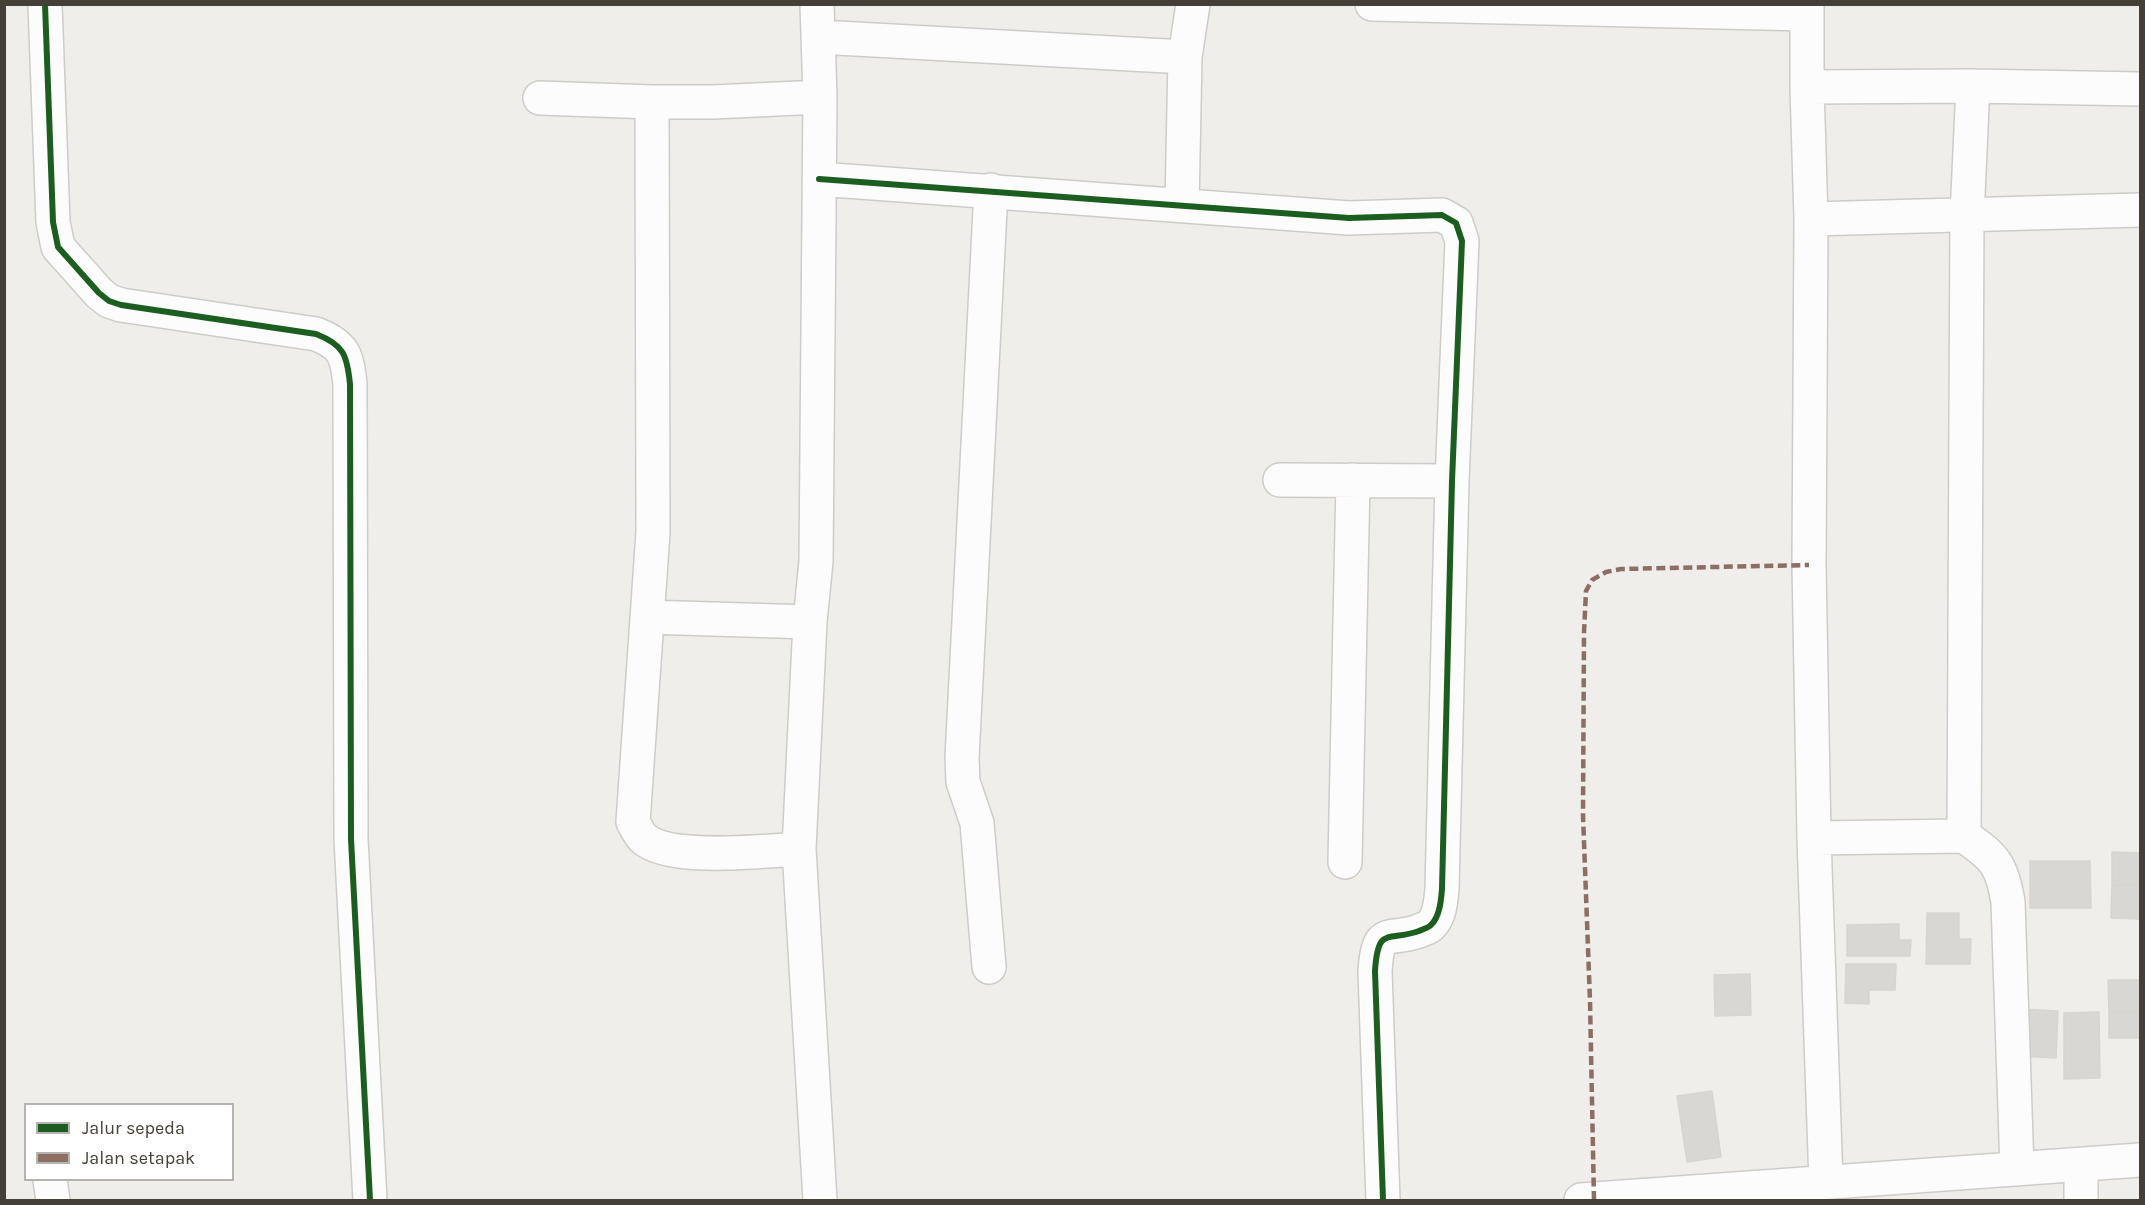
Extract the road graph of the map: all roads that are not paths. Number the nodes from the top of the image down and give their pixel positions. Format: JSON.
{"nodes":[{"id":1,"x":45,"y":4,"type":"edge"},
{"id":2,"x":817,"y":4,"type":"edge"},
{"id":3,"x":1193,"y":4,"type":"edge"},
{"id":4,"x":1372,"y":4,"type":"edge"},
{"id":5,"x":1806,"y":9,"type":"edge"},
{"id":6,"x":819,"y":37,"type":"junction"},
{"id":7,"x":1185,"y":57,"type":"junction"},
{"id":8,"x":1973,"y":86,"type":"junction"},
{"id":9,"x":1807,"y":87,"type":"junction"},
{"id":10,"x":2140,"y":89,"type":"edge"},
{"id":11,"x":820,"y":97,"type":"junction"},
{"id":12,"x":540,"y":98,"type":"dead end"},
{"id":13,"x":652,"y":102,"type":"junction"},
{"id":14,"x":819,"y":179,"type":"junction"},
{"id":15,"x":991,"y":190,"type":"junction"},
{"id":16,"x":1182,"y":205,"type":"junction"},
{"id":17,"x":2140,"y":210,"type":"edge"},
{"id":18,"x":1967,"y":216,"type":"junction"},
{"id":19,"x":1811,"y":219,"type":"junction"},
{"id":20,"x":1280,"y":480,"type":"dead end"},
{"id":21,"x":1353,"y":480,"type":"junction"},
{"id":22,"x":1452,"y":481,"type":"junction"},
{"id":23,"x":647,"y":617,"type":"junction"},
{"id":24,"x":810,"y":622,"type":"junction"},
{"id":25,"x":1964,"y":836,"type":"junction"},
{"id":26,"x":1814,"y":838,"type":"junction"},
{"id":27,"x":799,"y":849,"type":"junction"},
{"id":28,"x":1345,"y":862,"type":"dead end"},
{"id":29,"x":989,"y":968,"type":"dead end"},
{"id":30,"x":2140,"y":1160,"type":"edge"},
{"id":31,"x":2081,"y":1165,"type":"junction"},
{"id":32,"x":2018,"y":1169,"type":"junction"},
{"id":33,"x":50,"y":1181,"type":"edge"},
{"id":34,"x":1826,"y":1182,"type":"junction"},
{"id":35,"x":1881,"y":1190,"type":"edge"},
{"id":36,"x":1703,"y":1196,"type":"edge"},
{"id":37,"x":53,"y":1200,"type":"edge"},
{"id":38,"x":370,"y":1200,"type":"edge"},
{"id":39,"x":820,"y":1200,"type":"edge"},
{"id":40,"x":1383,"y":1200,"type":"edge"},
{"id":41,"x":1581,"y":1200,"type":"edge"},
{"id":42,"x":2081,"y":1200,"type":"edge"}],
"edges":[{"from":1,"to":38,"type":"street"},
{"from":2,"to":6,"type":"street"},
{"from":3,"to":7,"type":"street"},
{"from":4,"to":5,"type":"street"},
{"from":5,"to":9,"type":"street"},
{"from":6,"to":7,"type":"street"},
{"from":6,"to":11,"type":"street"},
{"from":7,"to":16,"type":"street"},
{"from":8,"to":9,"type":"street"},
{"from":8,"to":10,"type":"street"},
{"from":8,"to":18,"type":"street"},
{"from":9,"to":19,"type":"street"},
{"from":11,"to":13,"type":"street"},
{"from":11,"to":14,"type":"street"},
{"from":12,"to":13,"type":"street"},
{"from":13,"to":23,"type":"street"},
{"from":14,"to":15,"type":"street"},
{"from":14,"to":24,"type":"street"},
{"from":15,"to":16,"type":"street"},
{"from":15,"to":29,"type":"street"},
{"from":16,"to":22,"type":"street"},
{"from":17,"to":18,"type":"street"},
{"from":18,"to":19,"type":"street"},
{"from":18,"to":25,"type":"street"},
{"from":19,"to":26,"type":"street"},
{"from":20,"to":21,"type":"street"},
{"from":21,"to":22,"type":"street"},
{"from":21,"to":28,"type":"street"},
{"from":22,"to":40,"type":"street"},
{"from":23,"to":24,"type":"street"},
{"from":23,"to":27,"type":"street"},
{"from":24,"to":27,"type":"street"},
{"from":25,"to":26,"type":"street"},
{"from":25,"to":32,"type":"street"},
{"from":26,"to":34,"type":"street"},
{"from":27,"to":39,"type":"street"},
{"from":30,"to":31,"type":"street"},
{"from":31,"to":32,"type":"street"},
{"from":31,"to":42,"type":"street"},
{"from":32,"to":35,"type":"street"},
{"from":33,"to":37,"type":"street"},
{"from":34,"to":35,"type":"street"},
{"from":34,"to":36,"type":"street"},
{"from":36,"to":41,"type":"street"}]}
